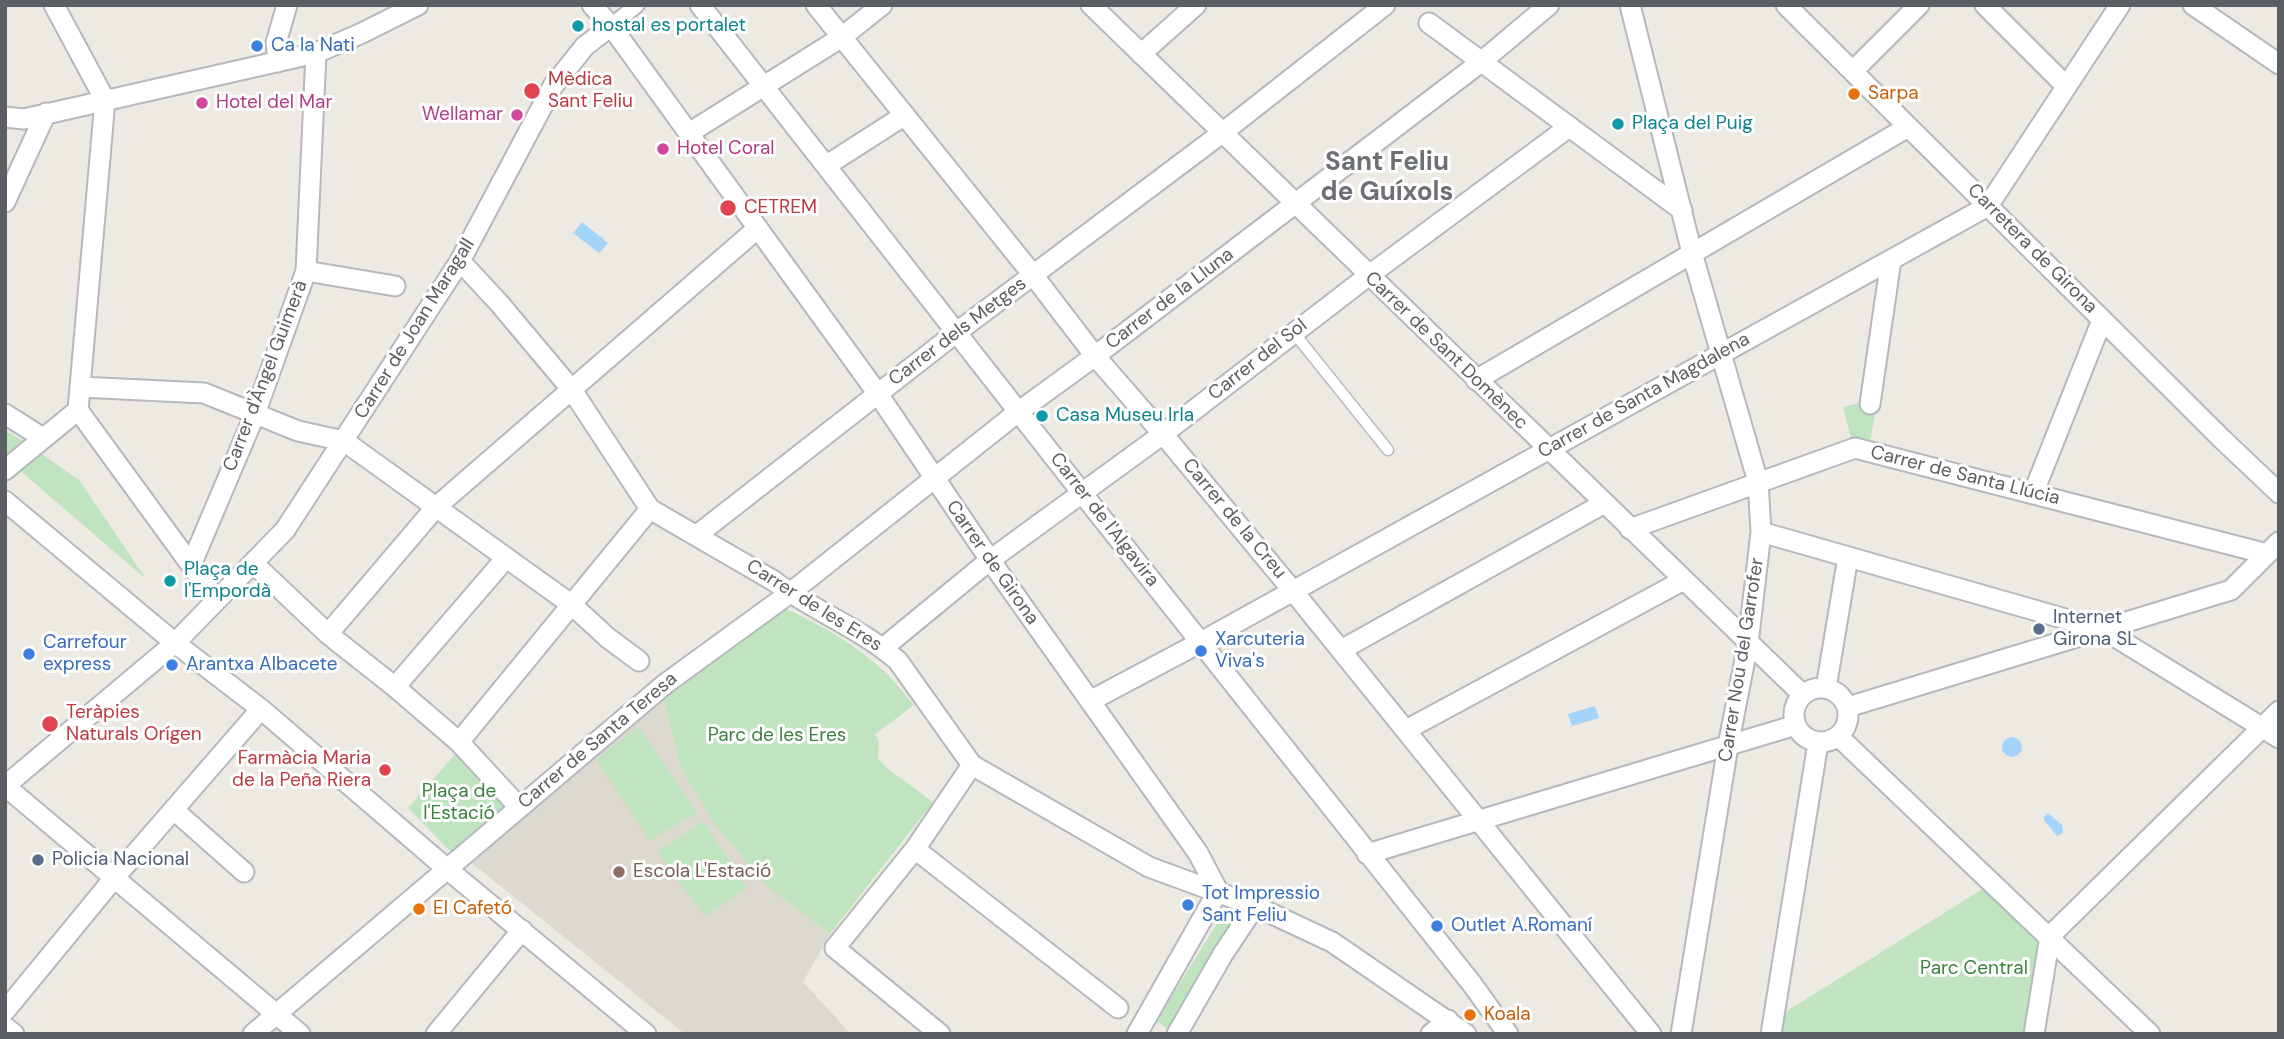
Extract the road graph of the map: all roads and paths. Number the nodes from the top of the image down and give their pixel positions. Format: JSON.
{"nodes":[{"id":1,"x":54,"y":5,"type":"edge"},
{"id":2,"x":286,"y":5,"type":"edge"},
{"id":3,"x":418,"y":5,"type":"edge"},
{"id":4,"x":592,"y":5,"type":"edge"},
{"id":5,"x":637,"y":5,"type":"edge"},
{"id":6,"x":700,"y":5,"type":"edge"},
{"id":7,"x":816,"y":5,"type":"edge"},
{"id":8,"x":882,"y":5,"type":"edge"},
{"id":9,"x":1091,"y":5,"type":"edge"},
{"id":10,"x":1196,"y":5,"type":"edge"},
{"id":11,"x":1385,"y":5,"type":"edge"},
{"id":12,"x":1549,"y":5,"type":"edge"},
{"id":13,"x":1630,"y":5,"type":"edge"},
{"id":14,"x":1786,"y":5,"type":"edge"},
{"id":15,"x":1919,"y":5,"type":"edge"},
{"id":16,"x":1985,"y":5,"type":"edge"},
{"id":17,"x":2120,"y":5,"type":"edge"},
{"id":18,"x":2193,"y":5,"type":"edge"},
{"id":19,"x":1429,"y":23,"type":"dead end"},
{"id":20,"x":611,"y":26,"type":"junction"},
{"id":21,"x":842,"y":37,"type":"junction"},
{"id":22,"x":316,"y":53,"type":"junction"},
{"id":23,"x":1141,"y":54,"type":"junction"},
{"id":24,"x":278,"y":62,"type":"junction"},
{"id":25,"x":1481,"y":62,"type":"junction"},
{"id":26,"x":2279,"y":64,"type":"edge"},
{"id":27,"x":1853,"y":71,"type":"junction"},
{"id":28,"x":765,"y":86,"type":"junction"},
{"id":29,"x":2067,"y":86,"type":"junction"},
{"id":30,"x":105,"y":100,"type":"junction"},
{"id":31,"x":46,"y":113,"type":"junction"},
{"id":32,"x":905,"y":115,"type":"junction"},
{"id":33,"x":5,"y":117,"type":"edge"},
{"id":34,"x":1569,"y":127,"type":"junction"},
{"id":35,"x":1908,"y":127,"type":"junction"},
{"id":36,"x":689,"y":133,"type":"junction"},
{"id":37,"x":1222,"y":133,"type":"junction"},
{"id":38,"x":827,"y":165,"type":"junction"},
{"id":39,"x":5,"y":202,"type":"edge"},
{"id":40,"x":1295,"y":204,"type":"junction"},
{"id":41,"x":1988,"y":206,"type":"junction"},
{"id":42,"x":1682,"y":210,"type":"junction"},
{"id":43,"x":758,"y":228,"type":"junction"},
{"id":44,"x":1692,"y":253,"type":"junction"},
{"id":45,"x":1891,"y":260,"type":"junction"},
{"id":46,"x":460,"y":261,"type":"junction"},
{"id":47,"x":306,"y":271,"type":"junction"},
{"id":48,"x":1033,"y":275,"type":"junction"},
{"id":49,"x":1368,"y":276,"type":"junction"},
{"id":50,"x":395,"y":286,"type":"dead end"},
{"id":51,"x":2102,"y":320,"type":"junction"},
{"id":52,"x":957,"y":332,"type":"junction"},
{"id":53,"x":1294,"y":333,"type":"junction"},
{"id":54,"x":1722,"y":354,"type":"junction"},
{"id":55,"x":1095,"y":356,"type":"junction"},
{"id":56,"x":1476,"y":380,"type":"junction"},
{"id":57,"x":80,"y":387,"type":"junction"},
{"id":58,"x":572,"y":390,"type":"junction"},
{"id":59,"x":878,"y":394,"type":"junction"},
{"id":60,"x":1870,"y":404,"type":"dead end"},
{"id":61,"x":78,"y":410,"type":"junction"},
{"id":62,"x":1018,"y":412,"type":"junction"},
{"id":63,"x":5,"y":414,"type":"edge"},
{"id":64,"x":255,"y":414,"type":"junction"},
{"id":65,"x":1163,"y":434,"type":"junction"},
{"id":66,"x":43,"y":438,"type":"junction"},
{"id":67,"x":344,"y":441,"type":"junction"},
{"id":68,"x":1388,"y":450,"type":"dead end"},
{"id":69,"x":1548,"y":450,"type":"junction"},
{"id":70,"x":5,"y":470,"type":"edge"},
{"id":71,"x":934,"y":479,"type":"junction"},
{"id":72,"x":1758,"y":482,"type":"junction"},
{"id":73,"x":1082,"y":493,"type":"junction"},
{"id":74,"x":2279,"y":493,"type":"edge"},
{"id":75,"x":2033,"y":494,"type":"junction"},
{"id":76,"x":5,"y":501,"type":"edge"},
{"id":77,"x":1603,"y":504,"type":"junction"},
{"id":78,"x":436,"y":507,"type":"junction"},
{"id":79,"x":650,"y":509,"type":"junction"},
{"id":80,"x":1630,"y":529,"type":"junction"},
{"id":81,"x":1761,"y":532,"type":"junction"},
{"id":82,"x":697,"y":535,"type":"junction"},
{"id":83,"x":2273,"y":548,"type":"edge"},
{"id":84,"x":1849,"y":557,"type":"junction"},
{"id":85,"x":506,"y":558,"type":"junction"},
{"id":86,"x":990,"y":560,"type":"junction"},
{"id":87,"x":253,"y":563,"type":"junction"},
{"id":88,"x":191,"y":565,"type":"junction"},
{"id":89,"x":1682,"y":580,"type":"junction"},
{"id":90,"x":1293,"y":591,"type":"junction"},
{"id":91,"x":790,"y":593,"type":"junction"},
{"id":92,"x":217,"y":600,"type":"junction"},
{"id":93,"x":572,"y":605,"type":"junction"},
{"id":94,"x":2104,"y":630,"type":"junction"},
{"id":95,"x":328,"y":635,"type":"junction"},
{"id":96,"x":1201,"y":642,"type":"junction"},
{"id":97,"x":175,"y":643,"type":"junction"},
{"id":98,"x":1748,"y":644,"type":"junction"},
{"id":99,"x":883,"y":648,"type":"junction"},
{"id":100,"x":1341,"y":650,"type":"junction"},
{"id":101,"x":639,"y":662,"type":"dead end"},
{"id":102,"x":395,"y":687,"type":"junction"},
{"id":103,"x":1826,"y":688,"type":"junction"},
{"id":104,"x":1803,"y":695,"type":"junction"},
{"id":105,"x":1090,"y":701,"type":"junction"},
{"id":106,"x":1848,"y":707,"type":"junction"},
{"id":107,"x":261,"y":709,"type":"junction"},
{"id":108,"x":2279,"y":711,"type":"edge"},
{"id":109,"x":1796,"y":725,"type":"junction"},
{"id":110,"x":1406,"y":730,"type":"junction"},
{"id":111,"x":2271,"y":732,"type":"edge"},
{"id":112,"x":1839,"y":737,"type":"junction"},
{"id":113,"x":458,"y":742,"type":"junction"},
{"id":114,"x":1818,"y":743,"type":"junction"},
{"id":115,"x":1728,"y":746,"type":"junction"},
{"id":116,"x":972,"y":765,"type":"junction"},
{"id":117,"x":5,"y":786,"type":"edge"},
{"id":118,"x":519,"y":807,"type":"junction"},
{"id":119,"x":174,"y":810,"type":"junction"},
{"id":120,"x":1478,"y":821,"type":"junction"},
{"id":121,"x":915,"y":849,"type":"junction"},
{"id":122,"x":1367,"y":854,"type":"junction"},
{"id":123,"x":446,"y":868,"type":"junction"},
{"id":124,"x":244,"y":872,"type":"dead end"},
{"id":125,"x":115,"y":877,"type":"junction"},
{"id":126,"x":1218,"y":891,"type":"junction"},
{"id":127,"x":1255,"y":906,"type":"junction"},
{"id":128,"x":522,"y":930,"type":"junction"},
{"id":129,"x":2050,"y":936,"type":"junction"},
{"id":130,"x":1118,"y":1007,"type":"dead end"},
{"id":131,"x":5,"y":1011,"type":"edge"},
{"id":132,"x":276,"y":1014,"type":"junction"},
{"id":133,"x":1448,"y":1020,"type":"junction"},
{"id":134,"x":1142,"y":1032,"type":"edge"},
{"id":135,"x":253,"y":1034,"type":"edge"},
{"id":136,"x":300,"y":1034,"type":"edge"},
{"id":137,"x":436,"y":1034,"type":"edge"},
{"id":138,"x":646,"y":1034,"type":"edge"},
{"id":139,"x":940,"y":1034,"type":"edge"},
{"id":140,"x":1177,"y":1034,"type":"edge"},
{"id":141,"x":1431,"y":1034,"type":"edge"},
{"id":142,"x":1466,"y":1034,"type":"edge"},
{"id":143,"x":1508,"y":1034,"type":"edge"},
{"id":144,"x":1651,"y":1034,"type":"edge"},
{"id":145,"x":1681,"y":1034,"type":"edge"},
{"id":146,"x":1771,"y":1034,"type":"edge"},
{"id":147,"x":2034,"y":1034,"type":"edge"},
{"id":148,"x":2150,"y":1034,"type":"edge"}],
"edges":[{"from":1,"to":30,"type":"street"},
{"from":2,"to":24,"type":"street"},
{"from":3,"to":22,"type":"street"},
{"from":4,"to":20,"type":"street","name":"Carrer de Girona"},
{"from":5,"to":20,"type":"street","name":"Carrer de Joan Maragall"},
{"from":6,"to":28,"type":"street","name":"Carrer de l'Algavira"},
{"from":7,"to":21,"type":"street","name":"Carrer de la Creu"},
{"from":8,"to":21,"type":"street"},
{"from":9,"to":23,"type":"street","name":"Carrer de Sant Domènec"},
{"from":10,"to":23,"type":"street"},
{"from":11,"to":37,"type":"street","name":"Carrer dels Metges"},
{"from":12,"to":25,"type":"street","name":"Carrer de la Lluna"},
{"from":13,"to":42,"type":"street","name":"Carrer Nou del Garrofer"},
{"from":14,"to":27,"type":"street","name":"Carretera de Girona"},
{"from":15,"to":27,"type":"street"},
{"from":16,"to":29,"type":"street"},
{"from":17,"to":29,"type":"street","name":"Carrer de Santa Magdalena"},
{"from":18,"to":26,"type":"street"},
{"from":19,"to":25,"type":"street"},
{"from":20,"to":36,"type":"street","name":"Carrer de Girona"},
{"from":20,"to":46,"type":"street","name":"Carrer de Joan Maragall"},
{"from":21,"to":28,"type":"street"},
{"from":21,"to":32,"type":"street","name":"Carrer de la Creu"},
{"from":22,"to":24,"type":"street"},
{"from":22,"to":47,"type":"street","name":"Carrer d'Àngel Guimerà"},
{"from":23,"to":37,"type":"street","name":"Carrer de Sant Domènec"},
{"from":24,"to":30,"type":"street"},
{"from":25,"to":34,"type":"street"},
{"from":25,"to":40,"type":"street","name":"Carrer de la Lluna"},
{"from":27,"to":35,"type":"street","name":"Carretera de Girona"},
{"from":28,"to":36,"type":"street"},
{"from":28,"to":38,"type":"street","name":"Carrer de l'Algavira"},
{"from":29,"to":41,"type":"street","name":"Carrer de Santa Magdalena"},
{"from":30,"to":31,"type":"street"},
{"from":30,"to":57,"type":"street"},
{"from":31,"to":33,"type":"street"},
{"from":31,"to":39,"type":"street"},
{"from":32,"to":38,"type":"street"},
{"from":32,"to":48,"type":"street","name":"Carrer de la Creu"},
{"from":34,"to":42,"type":"street"},
{"from":34,"to":49,"type":"street","name":"Carrer del Sol"},
{"from":35,"to":41,"type":"street","name":"Carretera de Girona"},
{"from":35,"to":44,"type":"street"},
{"from":36,"to":43,"type":"street","name":"Carrer de Girona"},
{"from":37,"to":40,"type":"street","name":"Carrer de Sant Domènec"},
{"from":37,"to":48,"type":"street","name":"Carrer dels Metges"},
{"from":38,"to":52,"type":"street","name":"Carrer de l'Algavira"},
{"from":40,"to":49,"type":"street","name":"Carrer de Sant Domènec"},
{"from":40,"to":55,"type":"street","name":"Carrer de la Lluna"},
{"from":41,"to":45,"type":"street","name":"Carrer de Santa Magdalena"},
{"from":41,"to":51,"type":"street","name":"Carretera de Girona"},
{"from":42,"to":44,"type":"street","name":"Carrer Nou del Garrofer"},
{"from":43,"to":58,"type":"street"},
{"from":43,"to":59,"type":"street","name":"Carrer de Girona"},
{"from":44,"to":54,"type":"street","name":"Carrer Nou del Garrofer"},
{"from":44,"to":56,"type":"street"},
{"from":45,"to":54,"type":"street","name":"Carrer de Santa Magdalena"},
{"from":45,"to":60,"type":"street"},
{"from":46,"to":58,"type":"street","name":"Carrer de les Eres"},
{"from":46,"to":67,"type":"street","name":"Carrer de Joan Maragall"},
{"from":47,"to":50,"type":"street"},
{"from":47,"to":64,"type":"street","name":"Carrer d'Àngel Guimerà"},
{"from":48,"to":52,"type":"street","name":"Carrer dels Metges"},
{"from":48,"to":55,"type":"street","name":"Carrer de la Creu"},
{"from":49,"to":53,"type":"street","name":"Carrer del Sol"},
{"from":49,"to":56,"type":"street","name":"Carrer de Sant Domènec"},
{"from":51,"to":74,"type":"street","name":"Carretera de Girona"},
{"from":51,"to":75,"type":"street"},
{"from":52,"to":59,"type":"street","name":"Carrer dels Metges"},
{"from":52,"to":62,"type":"street","name":"Carrer de l'Algavira"},
{"from":53,"to":65,"type":"street","name":"Carrer del Sol"},
{"from":53,"to":68,"type":"lane"},
{"from":54,"to":69,"type":"street","name":"Carrer de Santa Magdalena"},
{"from":54,"to":72,"type":"street","name":"Carrer Nou del Garrofer"},
{"from":55,"to":62,"type":"street","name":"Carrer de la Lluna"},
{"from":55,"to":65,"type":"street","name":"Carrer de la Creu"},
{"from":56,"to":69,"type":"street","name":"Carrer de Sant Domènec"},
{"from":57,"to":61,"type":"street"},
{"from":57,"to":64,"type":"street"},
{"from":58,"to":78,"type":"street"},
{"from":58,"to":79,"type":"street","name":"Carrer de les Eres"},
{"from":59,"to":71,"type":"street","name":"Carrer de Girona"},
{"from":59,"to":82,"type":"street","name":"Carrer dels Metges"},
{"from":61,"to":66,"type":"street"},
{"from":61,"to":88,"type":"street"},
{"from":62,"to":71,"type":"street","name":"Carrer de la Lluna"},
{"from":62,"to":73,"type":"street","name":"Carrer de l'Algavira"},
{"from":63,"to":66,"type":"street"},
{"from":64,"to":67,"type":"street"},
{"from":64,"to":88,"type":"street","name":"Carrer d'Àngel Guimerà"},
{"from":65,"to":73,"type":"street","name":"Carrer del Sol"},
{"from":65,"to":90,"type":"street","name":"Carrer de la Creu"},
{"from":66,"to":70,"type":"street"},
{"from":67,"to":78,"type":"street"},
{"from":67,"to":87,"type":"street","name":"Carrer de Joan Maragall"},
{"from":69,"to":77,"type":"street","name":"Carrer de Sant Domènec"},
{"from":69,"to":90,"type":"street","name":"Carrer de Santa Magdalena"},
{"from":71,"to":86,"type":"street","name":"Carrer de Girona"},
{"from":71,"to":91,"type":"street","name":"Carrer de la Lluna"},
{"from":72,"to":75,"type":"street","name":"Carrer de Santa Llúcia"},
{"from":72,"to":80,"type":"street","name":"Carrer de Santa Llúcia"},
{"from":72,"to":81,"type":"street","name":"Carrer Nou del Garrofer"},
{"from":73,"to":86,"type":"street","name":"Carrer del Sol"},
{"from":73,"to":96,"type":"street","name":"Carrer de l'Algavira"},
{"from":75,"to":83,"type":"street","name":"Carrer de Santa Llúcia"},
{"from":76,"to":97,"type":"street"},
{"from":77,"to":80,"type":"street","name":"Carrer de Sant Domènec"},
{"from":77,"to":100,"type":"street"},
{"from":78,"to":85,"type":"street"},
{"from":78,"to":95,"type":"street"},
{"from":79,"to":82,"type":"street","name":"Carrer de les Eres"},
{"from":79,"to":93,"type":"street"},
{"from":80,"to":89,"type":"street","name":"Carrer de Sant Domènec"},
{"from":81,"to":84,"type":"street"},
{"from":81,"to":98,"type":"street","name":"Carrer Nou del Garrofer"},
{"from":82,"to":91,"type":"street","name":"Carrer de les Eres"},
{"from":83,"to":94,"type":"street"},
{"from":84,"to":94,"type":"street"},
{"from":84,"to":103,"type":"street"},
{"from":85,"to":93,"type":"street"},
{"from":85,"to":102,"type":"street"},
{"from":86,"to":99,"type":"street","name":"Carrer del Sol"},
{"from":86,"to":105,"type":"street","name":"Carrer de Girona"},
{"from":87,"to":92,"type":"street","name":"Carrer de Joan Maragall"},
{"from":87,"to":95,"type":"street"},
{"from":88,"to":92,"type":"street"},
{"from":89,"to":98,"type":"street","name":"Carrer de Sant Domènec"},
{"from":89,"to":110,"type":"street"},
{"from":90,"to":96,"type":"street","name":"Carrer de Santa Magdalena"},
{"from":90,"to":100,"type":"street","name":"Carrer de la Creu"},
{"from":91,"to":99,"type":"street","name":"Carrer de les Eres"},
{"from":91,"to":118,"type":"street","name":"Carrer de Santa Teresa"},
{"from":92,"to":97,"type":"street","name":"Carrer de Joan Maragall"},
{"from":93,"to":101,"type":"street"},
{"from":93,"to":113,"type":"street"},
{"from":94,"to":106,"type":"street"},
{"from":94,"to":111,"type":"street"},
{"from":95,"to":102,"type":"street"},
{"from":96,"to":105,"type":"street","name":"Carrer de Santa Magdalena"},
{"from":96,"to":122,"type":"street","name":"Carrer de l'Algavira"},
{"from":97,"to":107,"type":"street"},
{"from":97,"to":117,"type":"street","name":"Carrer de Joan Maragall"},
{"from":98,"to":104,"type":"street","name":"Carrer de Sant Domènec"},
{"from":98,"to":115,"type":"street","name":"Carrer Nou del Garrofer"},
{"from":99,"to":116,"type":"street","name":"Carrer de les Eres"},
{"from":100,"to":110,"type":"street","name":"Carrer de la Creu"},
{"from":102,"to":113,"type":"street"},
{"from":103,"to":104,"type":"street"},
{"from":103,"to":106,"type":"street"},
{"from":104,"to":109,"type":"street"},
{"from":105,"to":126,"type":"street","name":"Carrer de Girona"},
{"from":106,"to":112,"type":"street"},
{"from":107,"to":119,"type":"street"},
{"from":107,"to":123,"type":"street"},
{"from":108,"to":111,"type":"street"},
{"from":109,"to":114,"type":"street"},
{"from":109,"to":115,"type":"street"},
{"from":110,"to":120,"type":"street","name":"Carrer de la Creu"},
{"from":111,"to":129,"type":"street"},
{"from":112,"to":114,"type":"street"},
{"from":112,"to":129,"type":"street"},
{"from":113,"to":118,"type":"street"},
{"from":114,"to":146,"type":"street"},
{"from":115,"to":120,"type":"street"},
{"from":115,"to":145,"type":"street","name":"Carrer Nou del Garrofer"},
{"from":116,"to":121,"type":"street"},
{"from":116,"to":126,"type":"street","name":"Carrer de les Eres"},
{"from":117,"to":125,"type":"street"},
{"from":118,"to":123,"type":"street","name":"Carrer de Santa Teresa"},
{"from":119,"to":124,"type":"street"},
{"from":119,"to":125,"type":"street"},
{"from":120,"to":122,"type":"street"},
{"from":120,"to":144,"type":"street","name":"Carrer de la Creu"},
{"from":121,"to":130,"type":"street"},
{"from":121,"to":139,"type":"street"},
{"from":122,"to":143,"type":"street","name":"Carrer de l'Algavira"},
{"from":123,"to":128,"type":"street"},
{"from":123,"to":132,"type":"street","name":"Carrer de Santa Teresa"},
{"from":125,"to":131,"type":"street"},
{"from":125,"to":132,"type":"street"},
{"from":126,"to":127,"type":"street"},
{"from":126,"to":134,"type":"street"},
{"from":127,"to":133,"type":"street"},
{"from":127,"to":140,"type":"street"},
{"from":128,"to":137,"type":"street"},
{"from":128,"to":138,"type":"street"},
{"from":129,"to":147,"type":"street"},
{"from":129,"to":148,"type":"street"},
{"from":132,"to":135,"type":"street","name":"Carrer de Santa Teresa"},
{"from":132,"to":136,"type":"street"},
{"from":133,"to":141,"type":"street"},
{"from":133,"to":142,"type":"street"}]}
